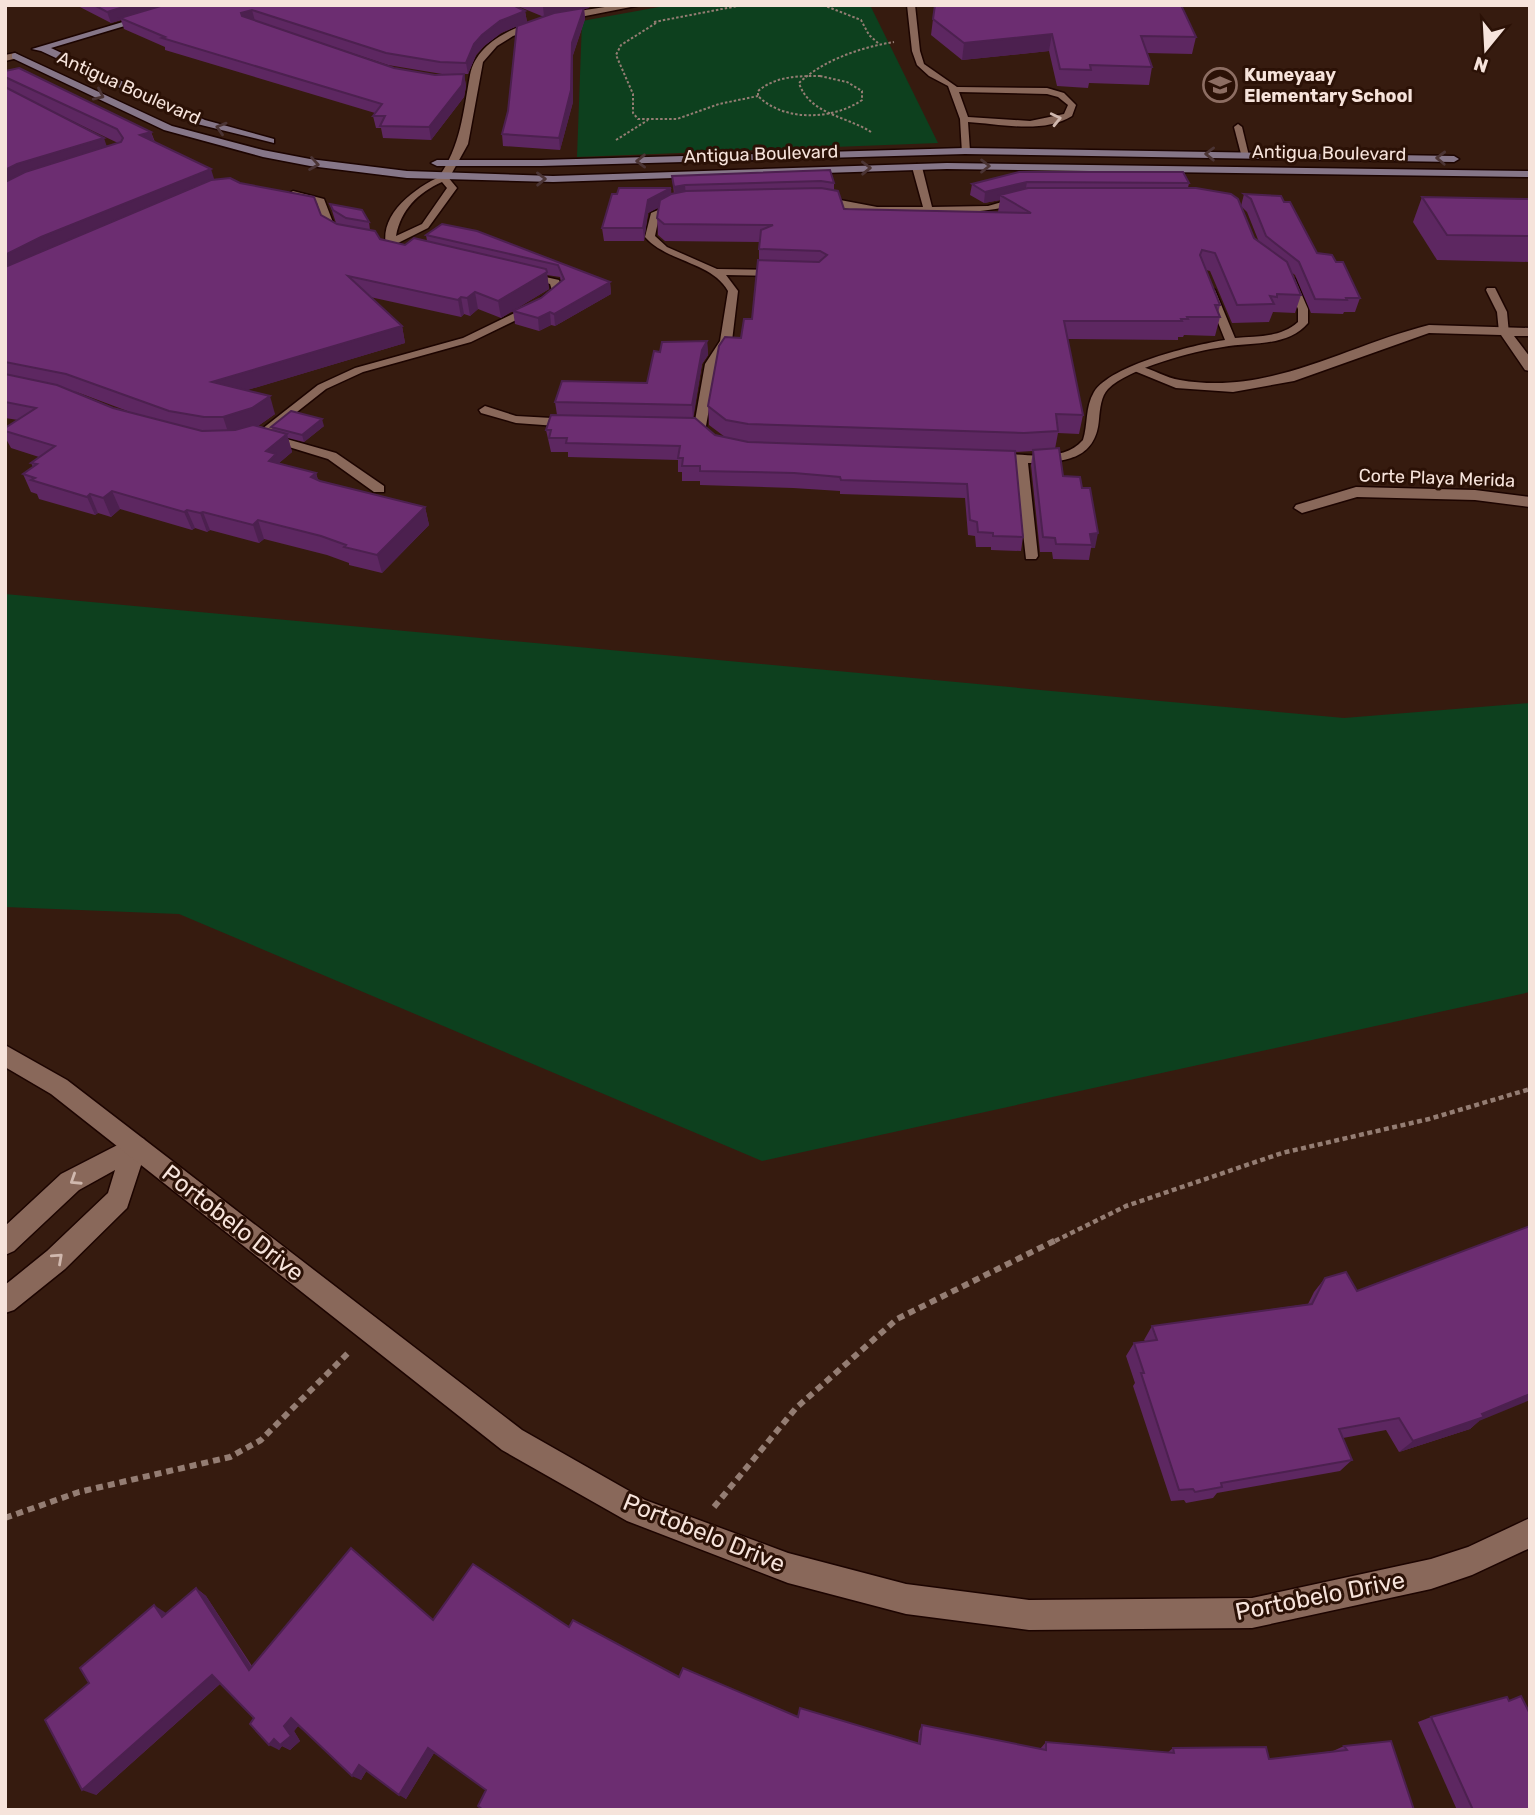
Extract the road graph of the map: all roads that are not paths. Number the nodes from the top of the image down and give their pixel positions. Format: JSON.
{"nodes":[{"id":1,"x":191,"y":5,"type":"edge"},
{"id":2,"x":636,"y":5,"type":"edge"},
{"id":3,"x":911,"y":5,"type":"edge"},
{"id":4,"x":521,"y":14,"type":"edge"},
{"id":5,"x":544,"y":23,"type":"junction"},
{"id":6,"x":43,"y":48,"type":"junction"},
{"id":7,"x":10,"y":57,"type":"edge"},
{"id":8,"x":462,"y":80,"type":"edge"},
{"id":9,"x":474,"y":80,"type":"junction"},
{"id":10,"x":953,"y":89,"type":"junction"},
{"id":11,"x":964,"y":119,"type":"junction"},
{"id":12,"x":1238,"y":127,"type":"dead end"},
{"id":13,"x":283,"y":144,"type":"dead end"},
{"id":14,"x":965,"y":150,"type":"junction"},
{"id":15,"x":929,"y":152,"type":"junction"},
{"id":16,"x":1246,"y":154,"type":"junction"},
{"id":17,"x":1466,"y":159,"type":"dead end"},
{"id":18,"x":430,"y":162,"type":"dead end"},
{"id":19,"x":455,"y":164,"type":"junction"},
{"id":20,"x":916,"y":167,"type":"junction"},
{"id":21,"x":1219,"y":169,"type":"junction"},
{"id":22,"x":1530,"y":174,"type":"edge"},
{"id":23,"x":444,"y":178,"type":"junction"},
{"id":24,"x":276,"y":190,"type":"edge"},
{"id":25,"x":1037,"y":199,"type":"edge"},
{"id":26,"x":807,"y":200,"type":"edge"},
{"id":27,"x":699,"y":202,"type":"edge"},
{"id":28,"x":928,"y":209,"type":"junction"},
{"id":29,"x":356,"y":238,"type":"edge"},
{"id":30,"x":384,"y":243,"type":"junction"},
{"id":31,"x":411,"y":248,"type":"edge"},
{"id":32,"x":513,"y":271,"type":"edge"},
{"id":33,"x":1282,"y":271,"type":"edge"},
{"id":34,"x":715,"y":272,"type":"junction"},
{"id":35,"x":793,"y":273,"type":"edge"},
{"id":36,"x":1208,"y":284,"type":"edge"},
{"id":37,"x":1491,"y":290,"type":"dead end"},
{"id":38,"x":1505,"y":332,"type":"junction"},
{"id":39,"x":1530,"y":332,"type":"edge"},
{"id":40,"x":1231,"y":342,"type":"junction"},
{"id":41,"x":1530,"y":367,"type":"edge"},
{"id":42,"x":1139,"y":370,"type":"junction"},
{"id":43,"x":485,"y":410,"type":"dead end"},
{"id":44,"x":583,"y":423,"type":"edge"},
{"id":45,"x":687,"y":426,"type":"edge"},
{"id":46,"x":259,"y":436,"type":"junction"},
{"id":47,"x":242,"y":441,"type":"edge"},
{"id":48,"x":980,"y":457,"type":"edge"},
{"id":49,"x":1021,"y":459,"type":"junction"},
{"id":50,"x":379,"y":489,"type":"dead end"},
{"id":51,"x":1530,"y":502,"type":"edge"},
{"id":52,"x":1302,"y":508,"type":"dead end"},
{"id":53,"x":1031,"y":556,"type":"dead end"},
{"id":54,"x":5,"y":1055,"type":"edge"},
{"id":55,"x":135,"y":1147,"type":"junction"},
{"id":56,"x":5,"y":1243,"type":"edge"},
{"id":57,"x":5,"y":1301,"type":"edge"},
{"id":58,"x":1530,"y":1533,"type":"edge"}],
"edges":[{"from":1,"to":6,"type":"main road"},
{"from":2,"to":5,"type":"street"},
{"from":3,"to":10,"type":"lane"},
{"from":4,"to":5,"type":"street"},
{"from":5,"to":9,"type":"street"},
{"from":6,"to":7,"type":"main road"},
{"from":13,"to":6,"type":"main road","name":"Antigua Boulevard","one_way":true},
{"from":7,"to":23,"type":"main road","name":"Antigua Boulevard","one_way":true},
{"from":8,"to":9,"type":"street"},
{"from":9,"to":19,"type":"street"},
{"from":10,"to":11,"type":"lane"},
{"from":11,"to":10,"type":"lane","one_way":true},
{"from":11,"to":14,"type":"lane"},
{"from":12,"to":16,"type":"lane"},
{"from":14,"to":15,"type":"main road","name":"Antigua Boulevard"},
{"from":16,"to":14,"type":"main road","name":"Antigua Boulevard","one_way":true},
{"from":15,"to":19,"type":"main road","name":"Antigua Boulevard","one_way":true},
{"from":15,"to":20,"type":"main road"},
{"from":17,"to":16,"type":"main road","name":"Antigua Boulevard","one_way":true},
{"from":16,"to":21,"type":"main road"},
{"from":18,"to":19,"type":"main road","name":"Antigua Boulevard"},
{"from":19,"to":23,"type":"street"},
{"from":20,"to":21,"type":"main road","name":"Antigua Boulevard","one_way":true},
{"from":23,"to":20,"type":"main road","name":"Antigua Boulevard","one_way":true},
{"from":20,"to":28,"type":"lane"},
{"from":21,"to":22,"type":"main road","name":"Antigua Boulevard"},
{"from":23,"to":30,"type":"lane"},
{"from":23,"to":30,"type":"lane"},
{"from":24,"to":29,"type":"lane"},
{"from":25,"to":28,"type":"lane"},
{"from":26,"to":28,"type":"lane"},
{"from":27,"to":34,"type":"lane"},
{"from":30,"to":31,"type":"lane"},
{"from":32,"to":46,"type":"lane"},
{"from":33,"to":40,"type":"lane"},
{"from":34,"to":35,"type":"lane"},
{"from":34,"to":45,"type":"lane"},
{"from":36,"to":40,"type":"lane"},
{"from":37,"to":38,"type":"lane"},
{"from":38,"to":39,"type":"street"},
{"from":38,"to":41,"type":"street"},
{"from":38,"to":42,"type":"street"},
{"from":40,"to":42,"type":"lane"},
{"from":42,"to":49,"type":"lane"},
{"from":43,"to":44,"type":"lane"},
{"from":46,"to":47,"type":"lane"},
{"from":46,"to":50,"type":"lane"},
{"from":48,"to":49,"type":"lane"},
{"from":49,"to":53,"type":"lane"},
{"from":51,"to":52,"type":"street","name":"Corte Playa Merida"},
{"from":54,"to":55,"type":"street","name":"Portobelo Drive"},
{"from":55,"to":56,"type":"street","one_way":true},
{"from":57,"to":55,"type":"street","one_way":true},
{"from":55,"to":58,"type":"street","name":"Portobelo Drive"}]}
